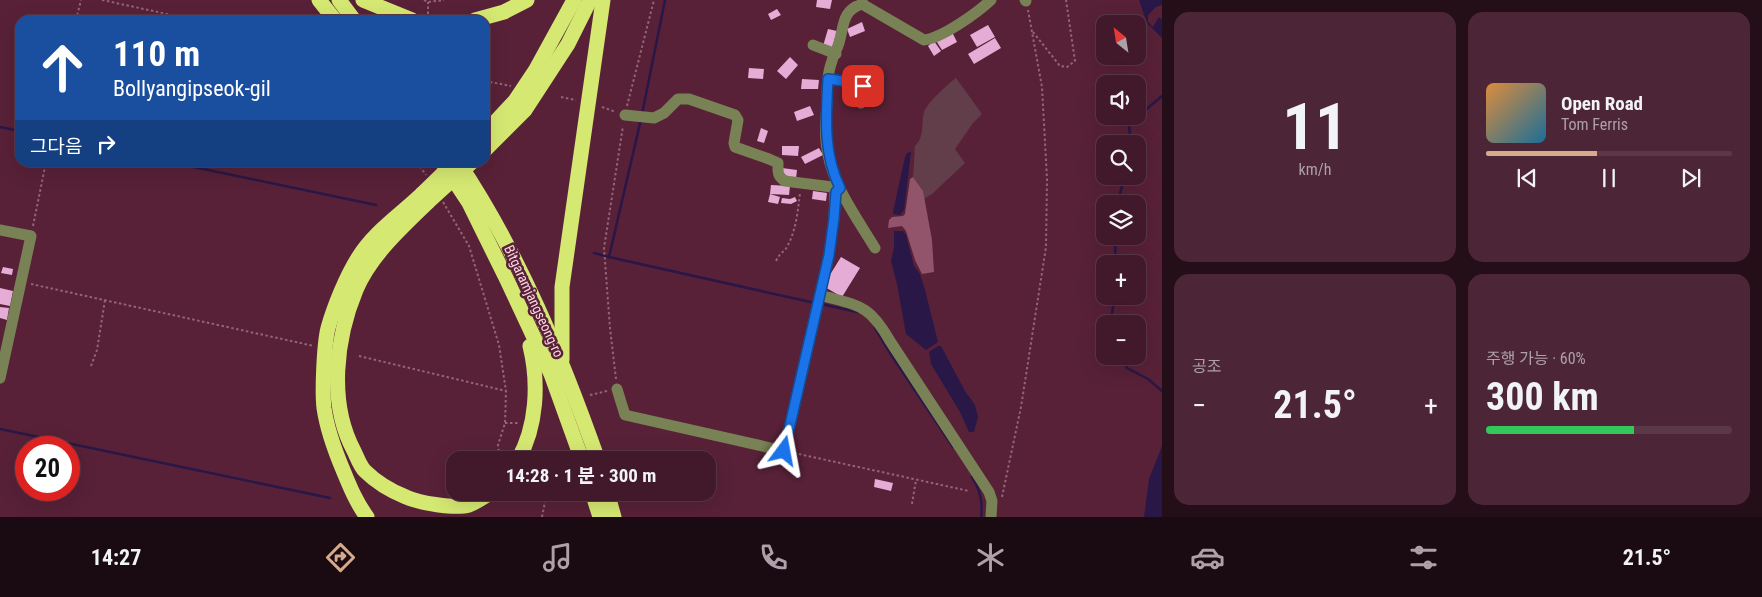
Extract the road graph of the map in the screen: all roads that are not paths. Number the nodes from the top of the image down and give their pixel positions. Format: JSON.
{"nodes":[{"id":1,"x":319,"y":0,"type":"edge"},
{"id":2,"x":339,"y":0,"type":"edge"},
{"id":3,"x":363,"y":0,"type":"edge"},
{"id":4,"x":527,"y":0,"type":"edge"},
{"id":5,"x":574,"y":0,"type":"edge"},
{"id":6,"x":590,"y":0,"type":"edge"},
{"id":7,"x":603,"y":0,"type":"edge"},
{"id":8,"x":991,"y":0,"type":"edge"},
{"id":9,"x":862,"y":2,"type":"edge"},
{"id":10,"x":331,"y":15,"type":"edge"},
{"id":11,"x":350,"y":15,"type":"edge"},
{"id":12,"x":400,"y":15,"type":"edge"},
{"id":13,"x":490,"y":16,"type":"edge"},
{"id":14,"x":813,"y":45,"type":"dead end"},
{"id":15,"x":836,"y":54,"type":"junction"},
{"id":16,"x":828,"y":79,"type":"junction"},
{"id":17,"x":861,"y":104,"type":"dead end"},
{"id":18,"x":631,"y":115,"type":"road end"},
{"id":19,"x":490,"y":128,"type":"edge"},
{"id":20,"x":490,"y":145,"type":"edge"},
{"id":21,"x":445,"y":167,"type":"edge"},
{"id":22,"x":453,"y":167,"type":"edge"},
{"id":23,"x":461,"y":167,"type":"edge"},
{"id":24,"x":466,"y":167,"type":"edge"},
{"id":25,"x":840,"y":188,"type":"junction"},
{"id":26,"x":431,"y":199,"type":"junction"},
{"id":27,"x":0,"y":230,"type":"edge"},
{"id":28,"x":875,"y":248,"type":"dead end"},
{"id":29,"x":507,"y":280,"type":"junction"},
{"id":30,"x":819,"y":302,"type":"junction"},
{"id":31,"x":2,"y":356,"type":"edge"},
{"id":32,"x":562,"y":360,"type":"junction"},
{"id":33,"x":0,"y":378,"type":"edge"},
{"id":34,"x":617,"y":388,"type":"road end"},
{"id":35,"x":520,"y":451,"type":"edge"},
{"id":36,"x":579,"y":451,"type":"edge"},
{"id":37,"x":595,"y":451,"type":"edge"},
{"id":38,"x":475,"y":501,"type":"edge"},
{"id":39,"x":595,"y":501,"type":"edge"},
{"id":40,"x":610,"y":501,"type":"edge"},
{"id":41,"x":367,"y":517,"type":"edge"},
{"id":42,"x":600,"y":517,"type":"edge"},
{"id":43,"x":614,"y":517,"type":"edge"},
{"id":44,"x":991,"y":517,"type":"edge"}],
"edges":[{"from":1,"to":10,"type":"highway"},
{"from":2,"to":11,"type":"highway"},
{"from":3,"to":12,"type":"highway"},
{"from":4,"to":13,"type":"highway"},
{"from":5,"to":19,"type":"highway"},
{"from":6,"to":20,"type":"highway"},
{"from":7,"to":32,"type":"highway"},
{"from":8,"to":9,"type":"lane"},
{"from":9,"to":15,"type":"lane"},
{"from":14,"to":15,"type":"lane"},
{"from":15,"to":16,"type":"lane"},
{"from":16,"to":17,"type":"lane"},
{"from":16,"to":25,"type":"lane"},
{"from":18,"to":25,"type":"lane"},
{"from":21,"to":29,"type":"highway","name":"Bitgaramjangseong-ro"},
{"from":22,"to":26,"type":"highway","bridge":true},
{"from":23,"to":32,"type":"highway","name":"Bitgaramjangseong-ro"},
{"from":24,"to":26,"type":"highway","bridge":true},
{"from":25,"to":28,"type":"lane"},
{"from":25,"to":30,"type":"lane"},
{"from":26,"to":38,"type":"highway"},
{"from":26,"to":41,"type":"highway"},
{"from":27,"to":31,"type":"lane"},
{"from":29,"to":35,"type":"highway"},
{"from":29,"to":36,"type":"highway","name":"Bitgaramjangseong-ro"},
{"from":30,"to":34,"type":"lane"},
{"from":30,"to":44,"type":"lane"},
{"from":31,"to":33,"type":"lane"},
{"from":32,"to":37,"type":"highway","name":"Bitgaramjangseong-ro"},
{"from":39,"to":42,"type":"highway"},
{"from":40,"to":43,"type":"highway"}]}
